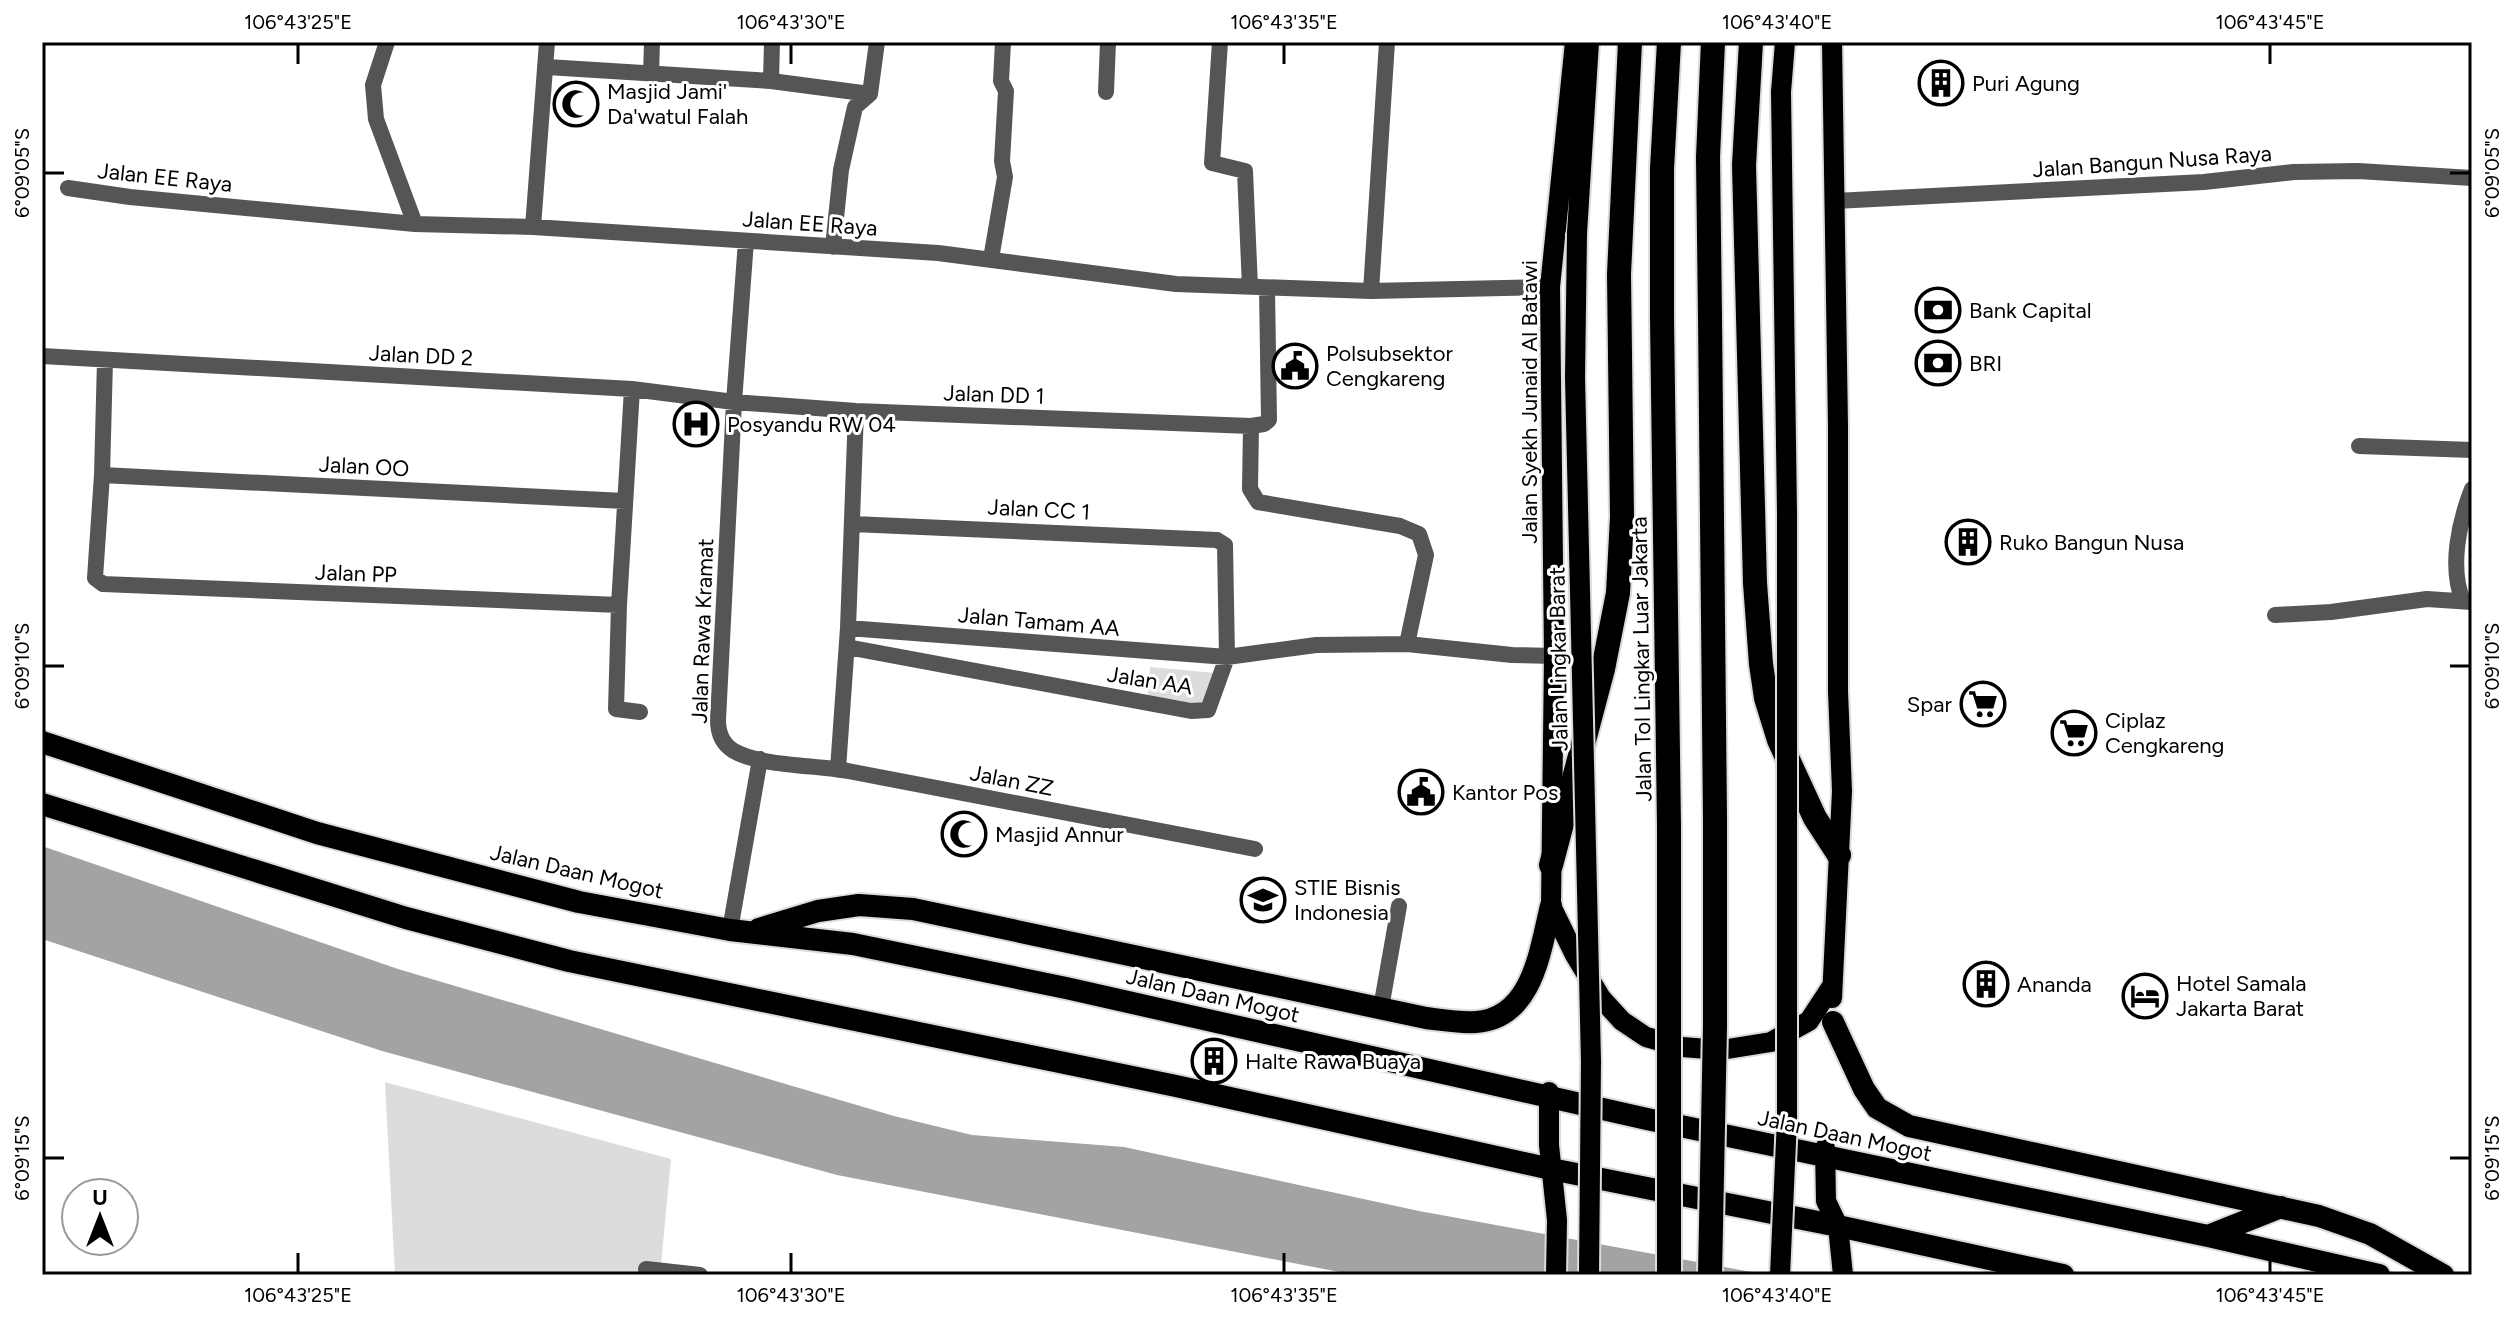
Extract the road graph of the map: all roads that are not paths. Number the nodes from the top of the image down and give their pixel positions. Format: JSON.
{"nodes":[{"id":1,"x":387,"y":42,"type":"edge"},
{"id":2,"x":547,"y":42,"type":"edge"},
{"id":3,"x":652,"y":42,"type":"edge"},
{"id":4,"x":772,"y":42,"type":"edge"},
{"id":5,"x":877,"y":42,"type":"edge"},
{"id":6,"x":1003,"y":42,"type":"edge"},
{"id":7,"x":1108,"y":42,"type":"edge"},
{"id":8,"x":1220,"y":42,"type":"edge"},
{"id":9,"x":1387,"y":42,"type":"edge"},
{"id":10,"x":1575,"y":42,"type":"edge"},
{"id":11,"x":1589,"y":42,"type":"edge"},
{"id":12,"x":1630,"y":42,"type":"edge"},
{"id":13,"x":1669,"y":42,"type":"edge"},
{"id":14,"x":1713,"y":42,"type":"edge"},
{"id":15,"x":1751,"y":42,"type":"edge"},
{"id":16,"x":1785,"y":42,"type":"edge"},
{"id":17,"x":1832,"y":42,"type":"edge"},
{"id":18,"x":547,"y":67,"type":"junction"},
{"id":19,"x":651,"y":75,"type":"junction"},
{"id":20,"x":771,"y":81,"type":"junction"},
{"id":21,"x":1106,"y":92,"type":"dead end"},
{"id":22,"x":870,"y":94,"type":"junction"},
{"id":23,"x":2472,"y":178,"type":"edge"},
{"id":24,"x":68,"y":188,"type":"dead end"},
{"id":25,"x":1835,"y":201,"type":"junction"},
{"id":26,"x":415,"y":224,"type":"junction"},
{"id":27,"x":533,"y":227,"type":"junction"},
{"id":28,"x":746,"y":241,"type":"junction"},
{"id":29,"x":833,"y":247,"type":"junction"},
{"id":30,"x":991,"y":259,"type":"junction"},
{"id":31,"x":1250,"y":287,"type":"junction"},
{"id":32,"x":1550,"y":287,"type":"junction"},
{"id":33,"x":1267,"y":288,"type":"junction"},
{"id":34,"x":1371,"y":291,"type":"junction"},
{"id":35,"x":42,"y":356,"type":"edge"},
{"id":36,"x":105,"y":360,"type":"junction"},
{"id":37,"x":632,"y":389,"type":"junction"},
{"id":38,"x":734,"y":402,"type":"junction"},
{"id":39,"x":856,"y":411,"type":"junction"},
{"id":40,"x":1251,"y":426,"type":"junction"},
{"id":41,"x":2359,"y":446,"type":"dead end"},
{"id":42,"x":2472,"y":450,"type":"edge"},
{"id":43,"x":102,"y":475,"type":"junction"},
{"id":44,"x":2472,"y":489,"type":"edge"},
{"id":45,"x":625,"y":501,"type":"junction"},
{"id":46,"x":853,"y":524,"type":"junction"},
{"id":47,"x":2467,"y":602,"type":"edge"},
{"id":48,"x":619,"y":605,"type":"junction"},
{"id":49,"x":2275,"y":615,"type":"dead end"},
{"id":50,"x":848,"y":628,"type":"junction"},
{"id":51,"x":1407,"y":644,"type":"junction"},
{"id":52,"x":847,"y":647,"type":"junction"},
{"id":53,"x":1554,"y":656,"type":"junction"},
{"id":54,"x":1227,"y":657,"type":"junction"},
{"id":55,"x":640,"y":712,"type":"dead end"},
{"id":56,"x":42,"y":742,"type":"edge"},
{"id":57,"x":760,"y":759,"type":"junction"},
{"id":58,"x":838,"y":769,"type":"junction"},
{"id":59,"x":42,"y":804,"type":"edge"},
{"id":60,"x":1255,"y":849,"type":"dead end"},
{"id":61,"x":1839,"y":855,"type":"junction"},
{"id":62,"x":1551,"y":865,"type":"junction"},
{"id":63,"x":1399,"y":906,"type":"dead end"},
{"id":64,"x":1551,"y":906,"type":"junction"},
{"id":65,"x":740,"y":931,"type":"junction"},
{"id":66,"x":1832,"y":986,"type":"junction"},
{"id":67,"x":1381,"y":1008,"type":"junction"},
{"id":68,"x":1833,"y":1022,"type":"joint"},
{"id":69,"x":1549,"y":1094,"type":"junction"},
{"id":70,"x":1825,"y":1153,"type":"junction"},
{"id":71,"x":1551,"y":1169,"type":"junction"},
{"id":72,"x":2281,"y":1207,"type":"junction"},
{"id":73,"x":1838,"y":1226,"type":"junction"},
{"id":74,"x":2208,"y":1236,"type":"junction"},
{"id":75,"x":646,"y":1269,"type":"dead end"},
{"id":76,"x":700,"y":1275,"type":"edge"},
{"id":77,"x":1556,"y":1275,"type":"edge"},
{"id":78,"x":1589,"y":1275,"type":"edge"},
{"id":79,"x":1669,"y":1275,"type":"edge"},
{"id":80,"x":1710,"y":1275,"type":"edge"},
{"id":81,"x":1780,"y":1275,"type":"edge"},
{"id":82,"x":1843,"y":1275,"type":"edge"},
{"id":83,"x":2063,"y":1275,"type":"edge"},
{"id":84,"x":2379,"y":1275,"type":"edge"},
{"id":85,"x":2443,"y":1275,"type":"edge"}],
"edges":[{"from":1,"to":26,"type":"street"},
{"from":2,"to":18,"type":"street"},
{"from":3,"to":19,"type":"street"},
{"from":4,"to":20,"type":"street"},
{"from":5,"to":22,"type":"street"},
{"from":6,"to":30,"type":"street"},
{"from":7,"to":21,"type":"street"},
{"from":8,"to":31,"type":"street"},
{"from":9,"to":34,"type":"street"},
{"from":10,"to":32,"type":"main road","name":"Jalan Syekh Junaid Al Batawi"},
{"from":11,"to":78,"type":"main road","name":"Jalan Lingkar Barat","bridge":true},
{"from":12,"to":62,"type":"highway"},
{"from":13,"to":79,"type":"highway","name":"Jalan Tol Lingkar Luar Jakarta","bridge":true},
{"from":14,"to":80,"type":"highway","bridge":true},
{"from":15,"to":61,"type":"highway"},
{"from":16,"to":81,"type":"main road","bridge":true},
{"from":17,"to":25,"type":"main road"},
{"from":18,"to":19,"type":"street"},
{"from":18,"to":27,"type":"street"},
{"from":19,"to":20,"type":"street"},
{"from":20,"to":22,"type":"street"},
{"from":22,"to":29,"type":"street"},
{"from":23,"to":25,"type":"street","name":"Jalan Bangun Nusa Raya"},
{"from":24,"to":26,"type":"street","name":"Jalan EE Raya"},
{"from":25,"to":61,"type":"main road"},
{"from":26,"to":27,"type":"street","name":"Jalan EE Raya"},
{"from":27,"to":28,"type":"street","name":"Jalan EE Raya"},
{"from":28,"to":29,"type":"street","name":"Jalan EE Raya"},
{"from":28,"to":38,"type":"street","name":"Jalan Rawa Kramat"},
{"from":29,"to":30,"type":"street","name":"Jalan EE Raya"},
{"from":30,"to":31,"type":"street","name":"Jalan EE Raya"},
{"from":31,"to":33,"type":"street","name":"Jalan EE Raya"},
{"from":32,"to":34,"type":"street","name":"Jalan EE Raya"},
{"from":32,"to":53,"type":"main road","name":"Jalan Syekh Junaid Al Batawi"},
{"from":33,"to":34,"type":"street","name":"Jalan EE Raya"},
{"from":33,"to":40,"type":"street"},
{"from":35,"to":36,"type":"street","name":"Jalan DD 2"},
{"from":36,"to":37,"type":"street","name":"Jalan DD 2"},
{"from":36,"to":43,"type":"street"},
{"from":37,"to":38,"type":"street","name":"Jalan DD 2"},
{"from":37,"to":45,"type":"street"},
{"from":38,"to":39,"type":"street","name":"Jalan DD 1"},
{"from":38,"to":57,"type":"street","name":"Jalan Rawa Kramat"},
{"from":39,"to":40,"type":"street","name":"Jalan DD 1"},
{"from":39,"to":46,"type":"street"},
{"from":40,"to":51,"type":"street"},
{"from":41,"to":42,"type":"street"},
{"from":43,"to":45,"type":"street","name":"Jalan OO"},
{"from":43,"to":48,"type":"street","name":"Jalan PP"},
{"from":44,"to":47,"type":"street"},
{"from":45,"to":48,"type":"street"},
{"from":46,"to":50,"type":"street"},
{"from":46,"to":54,"type":"street","name":"Jalan CC 1"},
{"from":47,"to":49,"type":"street"},
{"from":48,"to":55,"type":"street"},
{"from":50,"to":52,"type":"street"},
{"from":50,"to":54,"type":"street","name":"Jalan Tamam AA"},
{"from":51,"to":53,"type":"street"},
{"from":51,"to":54,"type":"street"},
{"from":52,"to":54,"type":"street","name":"Jalan AA"},
{"from":52,"to":58,"type":"street"},
{"from":53,"to":62,"type":"main road","name":"Jalan Syekh Junaid Al Batawi"},
{"from":56,"to":65,"type":"highway","name":"Jalan Daan Mogot"},
{"from":57,"to":58,"type":"street","name":"Jalan ZZ"},
{"from":57,"to":65,"type":"street"},
{"from":58,"to":60,"type":"street","name":"Jalan ZZ"},
{"from":59,"to":71,"type":"highway"},
{"from":61,"to":66,"type":"main road"},
{"from":62,"to":64,"type":"main road","name":"Jalan Syekh Junaid Al Batawi"},
{"from":63,"to":67,"type":"street"},
{"from":64,"to":66,"type":"main road"},
{"from":64,"to":67,"type":"highway"},
{"from":65,"to":67,"type":"highway"},
{"from":65,"to":69,"type":"highway","name":"Jalan Daan Mogot"},
{"from":66,"to":68,"type":"main road"},
{"from":68,"to":72,"type":"highway"},
{"from":69,"to":70,"type":"highway","name":"Jalan Daan Mogot"},
{"from":69,"to":71,"type":"main road"},
{"from":70,"to":73,"type":"main road"},
{"from":70,"to":74,"type":"highway","name":"Jalan Daan Mogot"},
{"from":71,"to":73,"type":"highway"},
{"from":71,"to":77,"type":"main road"},
{"from":72,"to":74,"type":"highway"},
{"from":72,"to":85,"type":"highway"},
{"from":73,"to":82,"type":"main road"},
{"from":73,"to":83,"type":"highway"},
{"from":74,"to":84,"type":"highway","name":"Jalan Daan Mogot"},
{"from":75,"to":76,"type":"street"}]}
